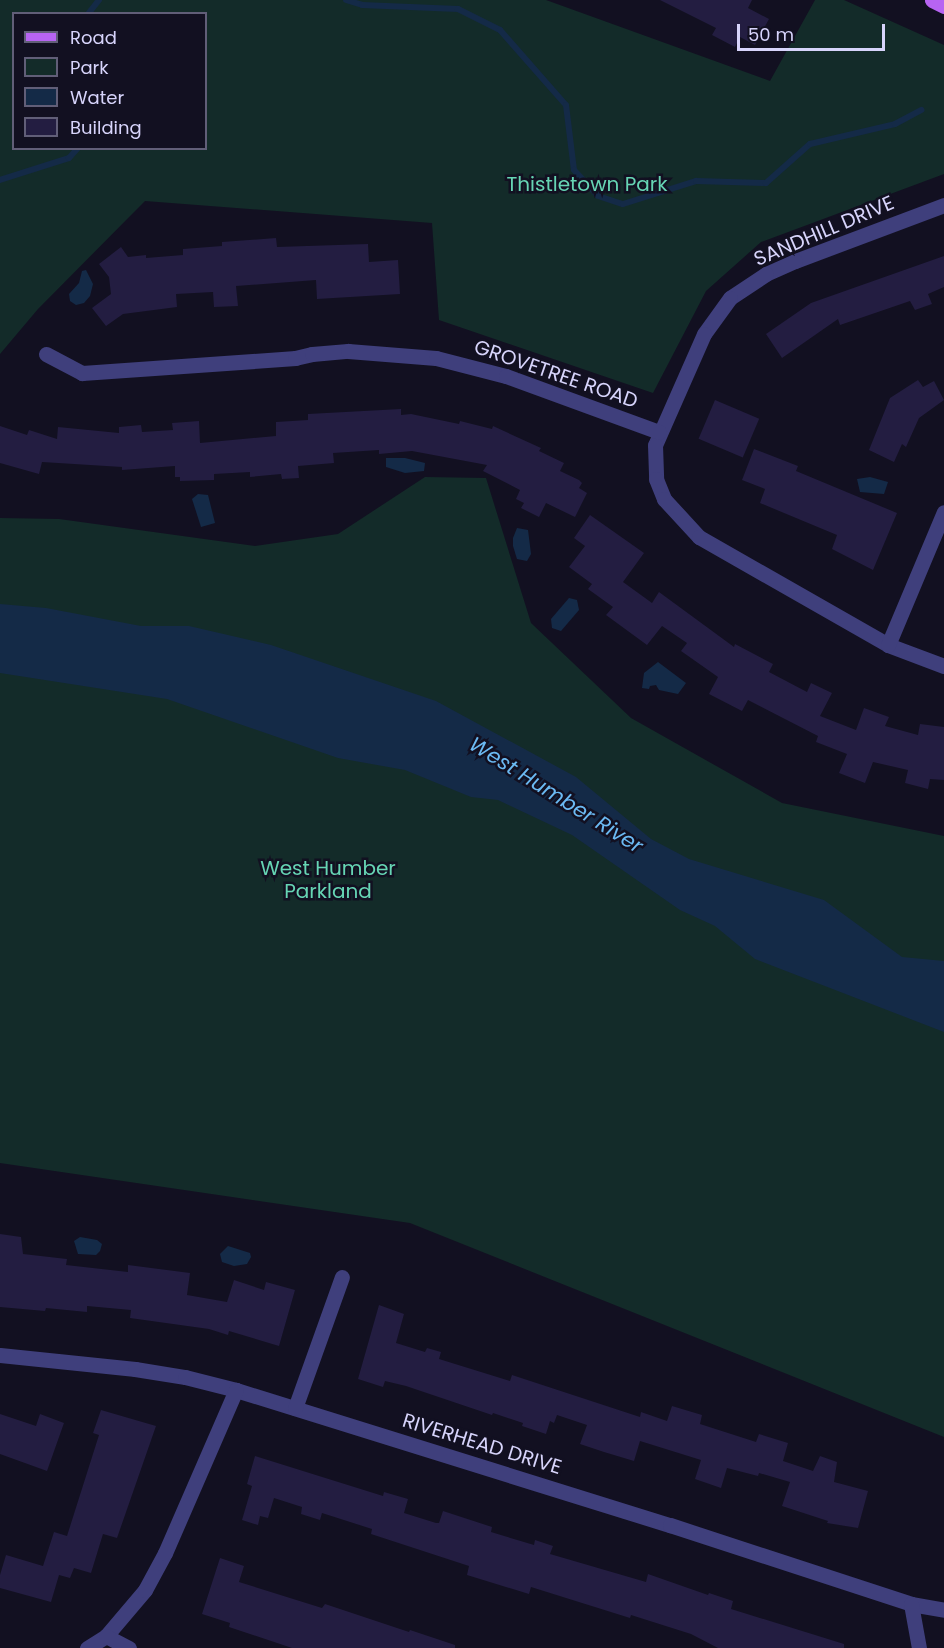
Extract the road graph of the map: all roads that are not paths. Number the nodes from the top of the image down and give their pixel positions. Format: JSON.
{"nodes":[{"id":1,"x":932,"y":0,"type":"edge"},
{"id":2,"x":944,"y":6,"type":"edge"},
{"id":3,"x":944,"y":205,"type":"edge"},
{"id":4,"x":46,"y":354,"type":"dead end"},
{"id":5,"x":659,"y":432,"type":"junction"},
{"id":6,"x":944,"y":512,"type":"edge"},
{"id":7,"x":888,"y":645,"type":"junction"},
{"id":8,"x":944,"y":666,"type":"edge"},
{"id":9,"x":342,"y":1277,"type":"dead end"},
{"id":10,"x":0,"y":1355,"type":"edge"},
{"id":11,"x":236,"y":1390,"type":"junction"},
{"id":12,"x":295,"y":1408,"type":"junction"},
{"id":13,"x":911,"y":1604,"type":"junction"},
{"id":14,"x":944,"y":1610,"type":"edge"},
{"id":15,"x":106,"y":1636,"type":"junction"},
{"id":16,"x":87,"y":1648,"type":"edge"},
{"id":17,"x":129,"y":1648,"type":"edge"},
{"id":18,"x":919,"y":1648,"type":"edge"}],
"edges":[{"from":1,"to":2,"type":"main road"},
{"from":3,"to":5,"type":"street","name":"SANDHILL DRIVE"},
{"from":4,"to":5,"type":"street","name":"GROVETREE ROAD"},
{"from":5,"to":7,"type":"street"},
{"from":6,"to":7,"type":"street"},
{"from":7,"to":8,"type":"street"},
{"from":9,"to":12,"type":"street"},
{"from":10,"to":11,"type":"street","name":"RIVERHEAD DRIVE"},
{"from":11,"to":12,"type":"street","name":"RIVERHEAD DRIVE"},
{"from":11,"to":15,"type":"street"},
{"from":12,"to":13,"type":"street","name":"RIVERHEAD DRIVE"},
{"from":13,"to":14,"type":"street","name":"RIVERHEAD DRIVE"},
{"from":13,"to":18,"type":"street"},
{"from":15,"to":16,"type":"street"},
{"from":15,"to":17,"type":"street"}]}
